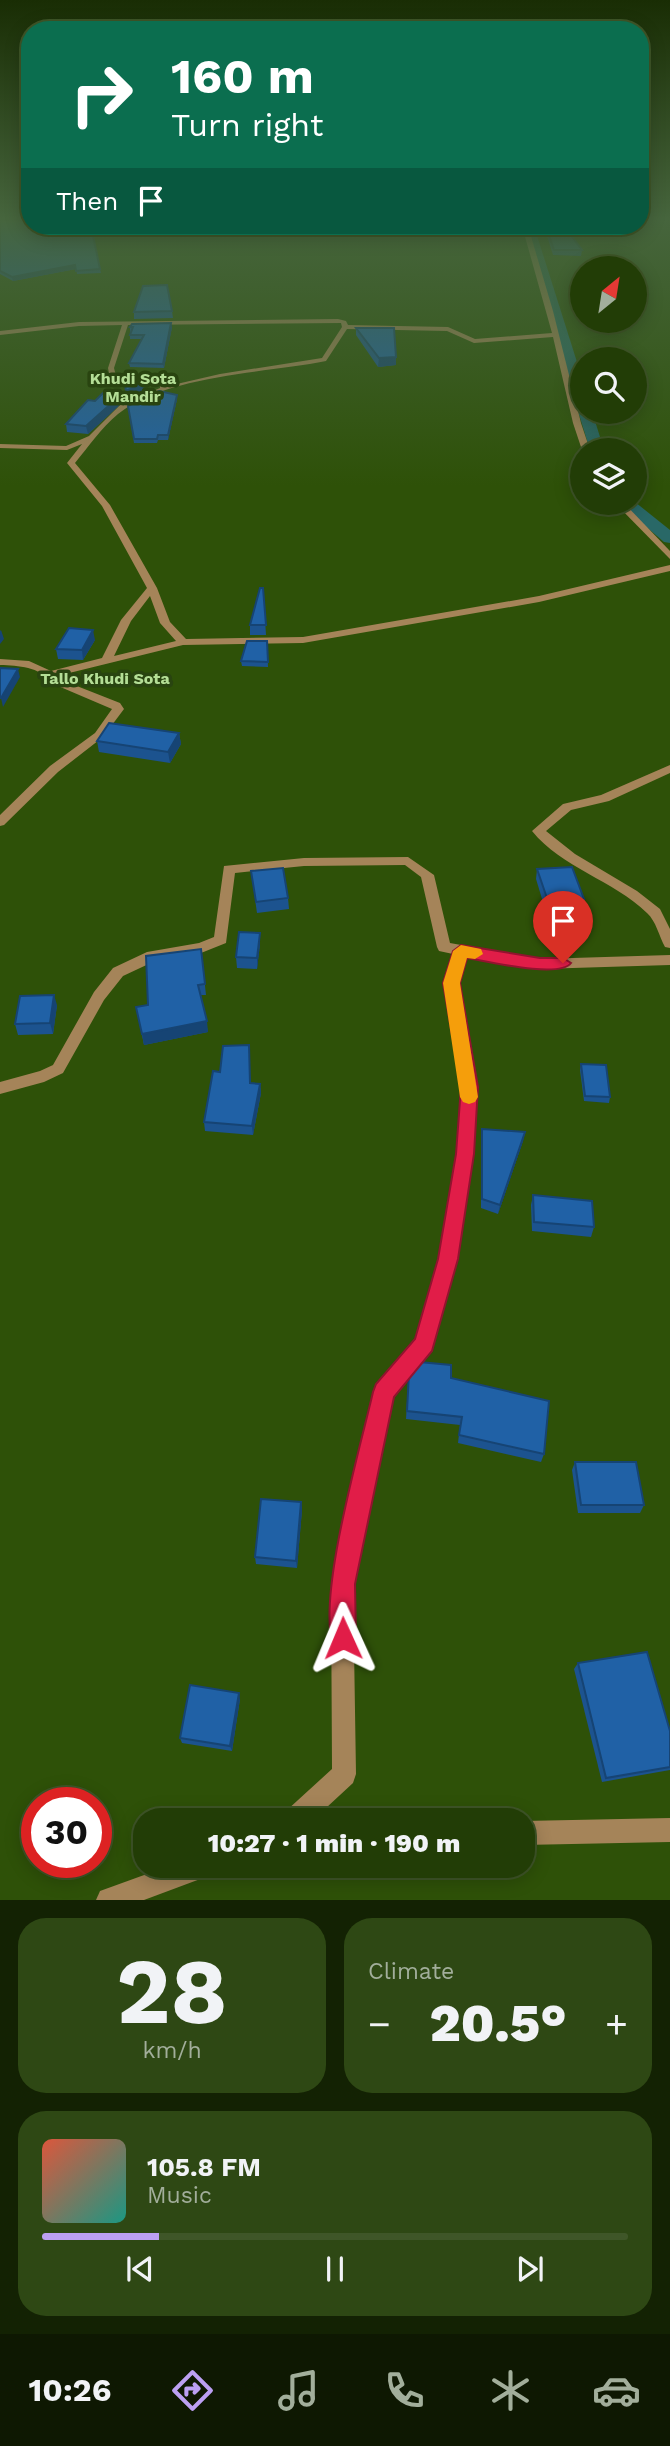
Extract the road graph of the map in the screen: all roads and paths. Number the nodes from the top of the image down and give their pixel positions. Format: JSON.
{"nodes":[{"id":1,"x":548,"y":309,"type":"edge"},
{"id":2,"x":125,"y":325,"type":"junction"},
{"id":3,"x":345,"y":327,"type":"junction"},
{"id":4,"x":0,"y":333,"type":"edge"},
{"id":5,"x":555,"y":335,"type":"junction"},
{"id":6,"x":163,"y":380,"type":"junction"},
{"id":7,"x":195,"y":382,"type":"junction"},
{"id":8,"x":164,"y":390,"type":"junction"},
{"id":9,"x":93,"y":436,"type":"junction"},
{"id":10,"x":582,"y":438,"type":"edge"},
{"id":11,"x":0,"y":446,"type":"edge"},
{"id":12,"x":67,"y":448,"type":"junction"},
{"id":13,"x":77,"y":456,"type":"junction"},
{"id":14,"x":631,"y":515,"type":"edge"},
{"id":15,"x":670,"y":556,"type":"edge"},
{"id":16,"x":670,"y":568,"type":"edge"},
{"id":17,"x":152,"y":588,"type":"junction"},
{"id":18,"x":183,"y":642,"type":"junction"},
{"id":19,"x":106,"y":661,"type":"junction"},
{"id":20,"x":0,"y":662,"type":"edge"},
{"id":21,"x":50,"y":674,"type":"junction"},
{"id":22,"x":670,"y":769,"type":"edge"},
{"id":23,"x":0,"y":822,"type":"edge"},
{"id":24,"x":670,"y":943,"type":"edge"},
{"id":25,"x":461,"y":951,"type":"junction"},
{"id":26,"x":670,"y":960,"type":"edge"},
{"id":27,"x":0,"y":1088,"type":"edge"},
{"id":28,"x":308,"y":1808,"type":"edge"},
{"id":29,"x":670,"y":1830,"type":"edge"},
{"id":30,"x":535,"y":1833,"type":"edge"},
{"id":31,"x":169,"y":1878,"type":"edge"},
{"id":32,"x":109,"y":1900,"type":"edge"}],
"edges":[{"from":1,"to":5,"type":"street"},
{"from":2,"to":3,"type":"street"},
{"from":2,"to":4,"type":"street"},
{"from":2,"to":6,"type":"street"},
{"from":3,"to":5,"type":"street"},
{"from":3,"to":7,"type":"street"},
{"from":5,"to":10,"type":"street"},
{"from":6,"to":7,"type":"street"},
{"from":6,"to":8,"type":"street"},
{"from":7,"to":8,"type":"street"},
{"from":8,"to":9,"type":"street"},
{"from":9,"to":12,"type":"street"},
{"from":9,"to":13,"type":"street"},
{"from":11,"to":12,"type":"street"},
{"from":12,"to":13,"type":"street"},
{"from":13,"to":17,"type":"street"},
{"from":14,"to":15,"type":"street"},
{"from":16,"to":18,"type":"street"},
{"from":17,"to":18,"type":"street"},
{"from":17,"to":19,"type":"street"},
{"from":18,"to":19,"type":"street"},
{"from":19,"to":21,"type":"street"},
{"from":20,"to":21,"type":"street"},
{"from":21,"to":23,"type":"street"},
{"from":22,"to":24,"type":"street"},
{"from":25,"to":26,"type":"street"},
{"from":25,"to":27,"type":"street"},
{"from":25,"to":28,"type":"street"},
{"from":29,"to":30,"type":"street"},
{"from":31,"to":32,"type":"street"}]}
